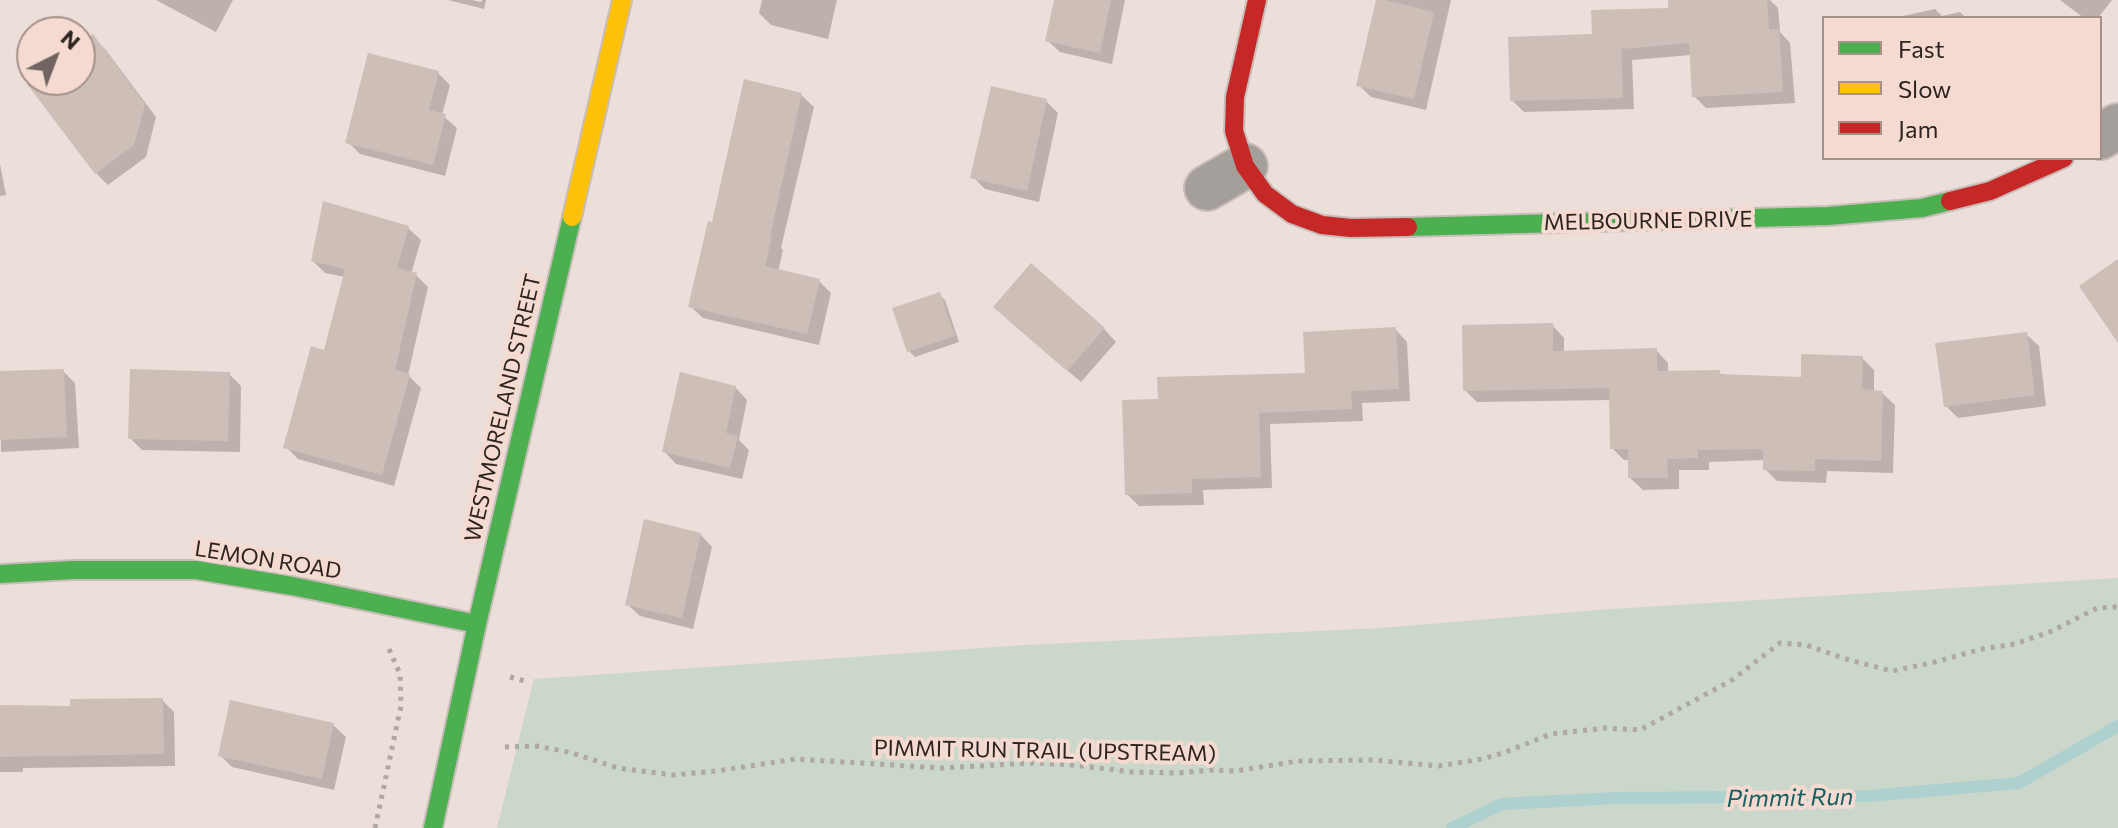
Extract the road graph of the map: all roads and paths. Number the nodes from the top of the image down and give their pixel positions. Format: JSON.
{"nodes":[{"id":1,"x":622,"y":0,"type":"edge"},
{"id":2,"x":1257,"y":0,"type":"edge"},
{"id":3,"x":2060,"y":160,"type":"edge"},
{"id":4,"x":1245,"y":166,"type":"junction"},
{"id":5,"x":1207,"y":188,"type":"dead end"},
{"id":6,"x":0,"y":574,"type":"edge"},
{"id":7,"x":2118,"y":607,"type":"edge"},
{"id":8,"x":477,"y":624,"type":"junction"},
{"id":9,"x":388,"y":649,"type":"dead end"},
{"id":10,"x":505,"y":747,"type":"dead end"},
{"id":11,"x":375,"y":828,"type":"edge"},
{"id":12,"x":433,"y":828,"type":"edge"}],
"edges":[{"from":1,"to":8,"type":"street","name":"WESTMORELAND STREET"},
{"from":2,"to":4,"type":"street"},
{"from":3,"to":4,"type":"street","name":"MELBOURNE DRIVE"},
{"from":4,"to":5,"type":"street"},
{"from":6,"to":8,"type":"street","name":"LEMON ROAD"},
{"from":7,"to":10,"type":"path","name":"PIMMIT RUN TRAIL (UPSTREAM)"},
{"from":8,"to":12,"type":"street","name":"WESTMORELAND STREET"},
{"from":9,"to":11,"type":"path"}]}
